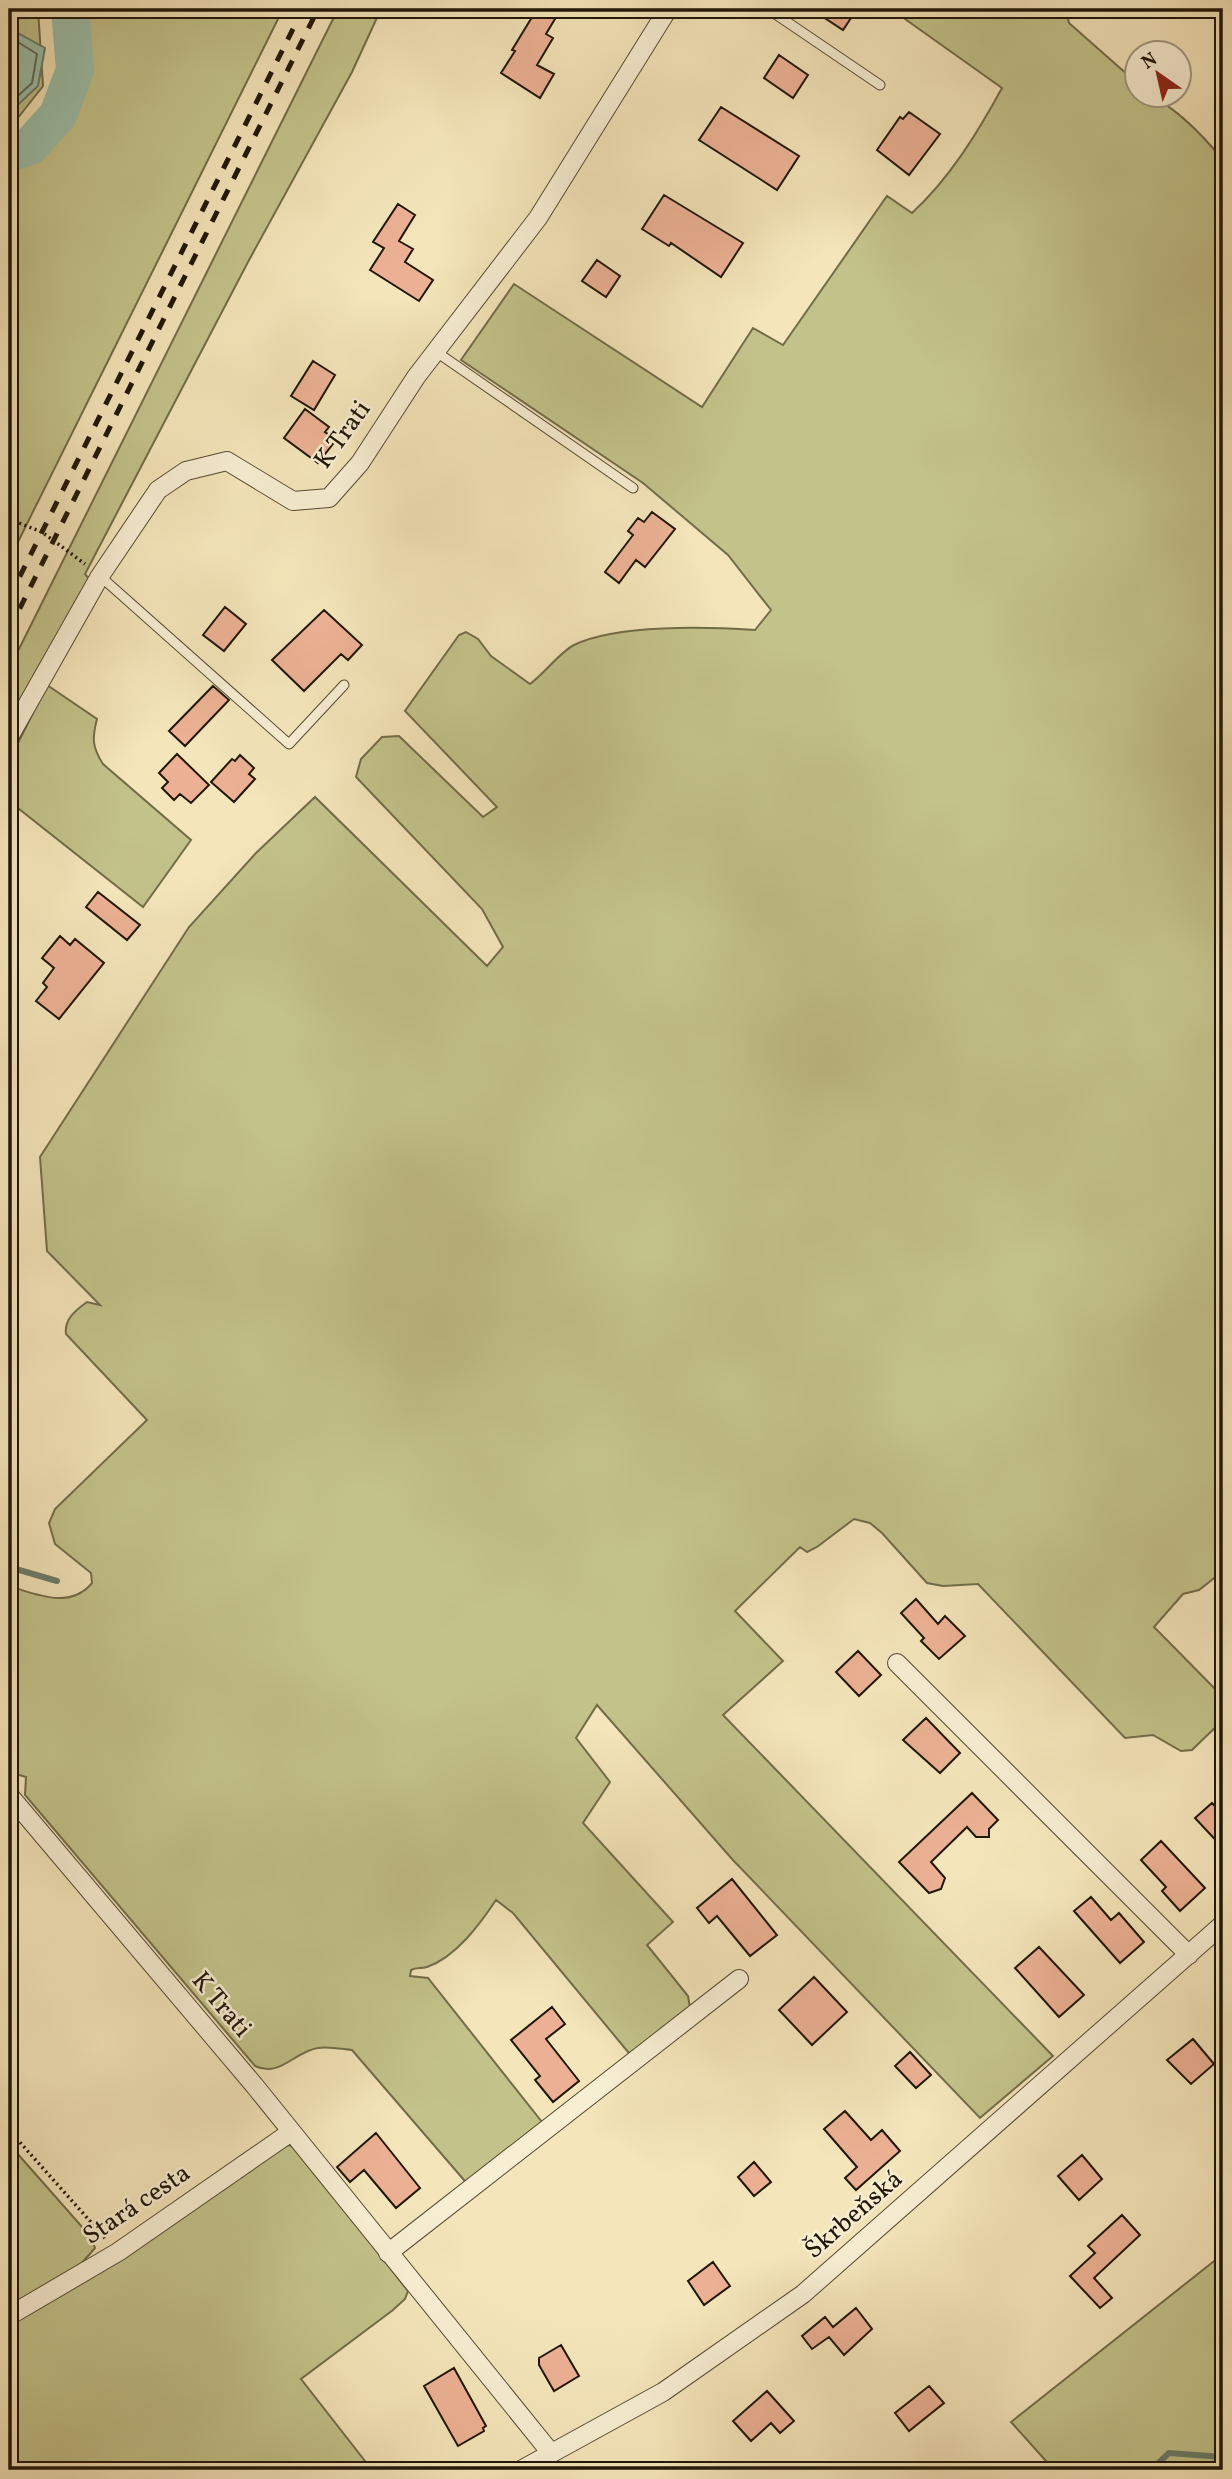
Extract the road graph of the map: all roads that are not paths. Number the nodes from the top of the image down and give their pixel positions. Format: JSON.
{"nodes":[{"id":1,"x":668,"y":9,"type":"edge"},
{"id":2,"x":768,"y":9,"type":"edge"},
{"id":3,"x":880,"y":85,"type":"dead end"},
{"id":4,"x":435,"y":351,"type":"junction"},
{"id":5,"x":633,"y":488,"type":"dead end"},
{"id":6,"x":100,"y":576,"type":"junction"},
{"id":7,"x":344,"y":685,"type":"dead end"},
{"id":8,"x":9,"y":737,"type":"edge"},
{"id":9,"x":897,"y":1663,"type":"dead end"},
{"id":10,"x":9,"y":1795,"type":"edge"},
{"id":11,"x":1223,"y":1924,"type":"edge"},
{"id":12,"x":1189,"y":1955,"type":"junction"},
{"id":13,"x":739,"y":1979,"type":"dead end"},
{"id":14,"x":291,"y":2132,"type":"junction"},
{"id":15,"x":388,"y":2253,"type":"junction"},
{"id":16,"x":9,"y":2316,"type":"edge"},
{"id":17,"x":551,"y":2453,"type":"junction"},
{"id":18,"x":521,"y":2470,"type":"edge"}],
"edges":[{"from":1,"to":4,"type":"street","name":"K Trati"},
{"from":2,"to":3,"type":"lane"},
{"from":4,"to":5,"type":"lane"},
{"from":4,"to":6,"type":"street","name":"K Trati"},
{"from":6,"to":7,"type":"lane"},
{"from":6,"to":8,"type":"street","name":"K Trati"},
{"from":9,"to":12,"type":"street"},
{"from":10,"to":14,"type":"street","name":"K Trati"},
{"from":11,"to":12,"type":"street","name":"Škrbeňská"},
{"from":12,"to":17,"type":"street","name":"Škrbeňská"},
{"from":13,"to":15,"type":"street"},
{"from":14,"to":15,"type":"street","name":"K Trati"},
{"from":14,"to":16,"type":"street","name":"Stará cesta"},
{"from":15,"to":17,"type":"street","name":"K Trati"},
{"from":17,"to":18,"type":"street","name":"Škrbeňská"}]}
